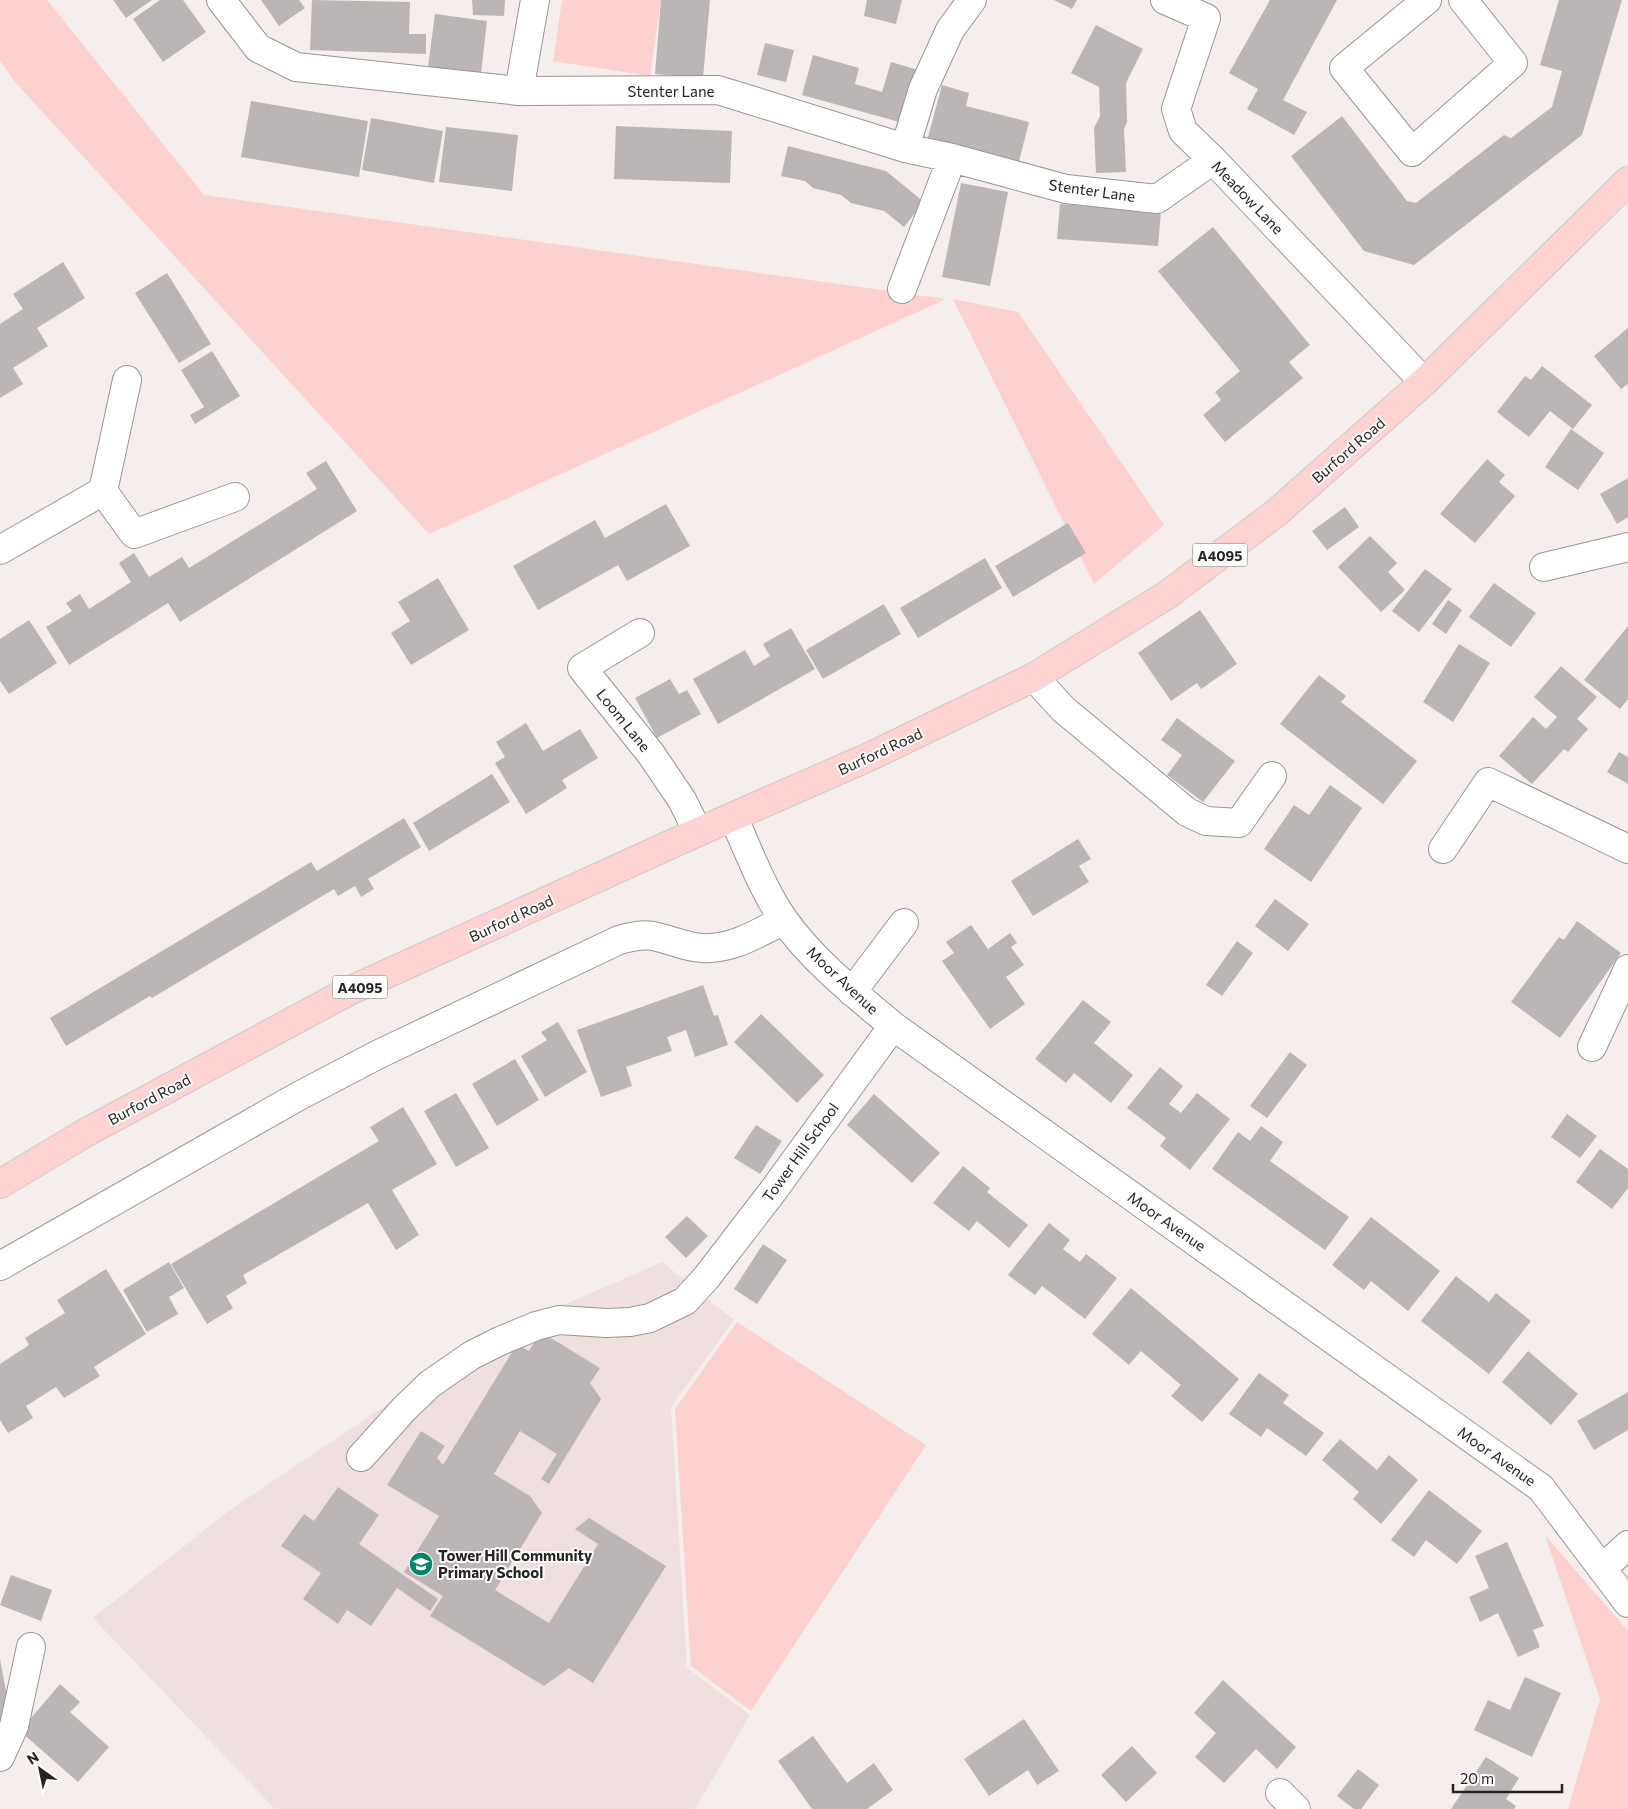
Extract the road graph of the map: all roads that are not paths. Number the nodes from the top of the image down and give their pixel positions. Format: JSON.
{"nodes":[{"id":1,"x":221,"y":0,"type":"edge"},
{"id":2,"x":535,"y":0,"type":"edge"},
{"id":3,"x":972,"y":0,"type":"edge"},
{"id":4,"x":1165,"y":0,"type":"edge"},
{"id":5,"x":1427,"y":0,"type":"edge"},
{"id":6,"x":1463,"y":0,"type":"edge"},
{"id":7,"x":1210,"y":9,"type":"edge"},
{"id":8,"x":519,"y":92,"type":"junction"},
{"id":9,"x":905,"y":148,"type":"junction"},
{"id":10,"x":952,"y":158,"type":"junction"},
{"id":11,"x":1214,"y":160,"type":"junction"},
{"id":12,"x":1628,"y":180,"type":"edge"},
{"id":13,"x":902,"y":289,"type":"dead end"},
{"id":14,"x":127,"y":380,"type":"dead end"},
{"id":15,"x":1424,"y":382,"type":"junction"},
{"id":16,"x":103,"y":491,"type":"junction"},
{"id":17,"x":235,"y":498,"type":"dead end"},
{"id":18,"x":1628,"y":547,"type":"edge"},
{"id":19,"x":0,"y":550,"type":"edge"},
{"id":20,"x":1544,"y":567,"type":"dead end"},
{"id":21,"x":640,"y":633,"type":"dead end"},
{"id":22,"x":1034,"y":677,"type":"junction"},
{"id":23,"x":1272,"y":776,"type":"dead end"},
{"id":24,"x":733,"y":817,"type":"junction"},
{"id":25,"x":698,"y":832,"type":"junction"},
{"id":26,"x":1443,"y":849,"type":"dead end"},
{"id":27,"x":1628,"y":849,"type":"edge"},
{"id":28,"x":784,"y":920,"type":"junction"},
{"id":29,"x":904,"y":923,"type":"dead end"},
{"id":30,"x":1628,"y":969,"type":"edge"},
{"id":31,"x":852,"y":992,"type":"junction"},
{"id":32,"x":892,"y":1026,"type":"junction"},
{"id":33,"x":1592,"y":1047,"type":"dead end"},
{"id":34,"x":0,"y":1184,"type":"edge"},
{"id":35,"x":0,"y":1266,"type":"edge"},
{"id":36,"x":361,"y":1457,"type":"dead end"},
{"id":37,"x":1628,"y":1545,"type":"edge"},
{"id":38,"x":1602,"y":1569,"type":"junction"},
{"id":39,"x":1628,"y":1603,"type":"edge"},
{"id":40,"x":31,"y":1648,"type":"dead end"},
{"id":41,"x":0,"y":1757,"type":"edge"}],
"edges":[{"from":1,"to":8,"type":"street","name":"Stenter Lane"},
{"from":2,"to":8,"type":"street"},
{"from":3,"to":9,"type":"street"},
{"from":4,"to":7,"type":"street","name":"Meadow Lane"},
{"from":5,"to":6,"type":"street"},
{"from":7,"to":11,"type":"street","name":"Meadow Lane"},
{"from":8,"to":9,"type":"street","name":"Stenter Lane"},
{"from":9,"to":10,"type":"street","name":"Stenter Lane"},
{"from":10,"to":11,"type":"street","name":"Stenter Lane"},
{"from":10,"to":13,"type":"street"},
{"from":11,"to":15,"type":"street","name":"Meadow Lane"},
{"from":12,"to":15,"type":"main road","name":"Burford Road","number":"A4095"},
{"from":14,"to":16,"type":"street"},
{"from":15,"to":22,"type":"main road","name":"Burford Road","number":"A4095"},
{"from":16,"to":17,"type":"street"},
{"from":16,"to":19,"type":"street"},
{"from":18,"to":20,"type":"street"},
{"from":21,"to":25,"type":"street","name":"Loom Lane"},
{"from":22,"to":23,"type":"street"},
{"from":22,"to":24,"type":"main road","name":"Burford Road","number":"A4095"},
{"from":24,"to":25,"type":"main road","name":"Burford Road","number":"A4095"},
{"from":24,"to":28,"type":"street","name":"Moor Avenue"},
{"from":25,"to":34,"type":"main road","name":"Burford Road","number":"A4095"},
{"from":26,"to":27,"type":"street"},
{"from":28,"to":31,"type":"street","name":"Moor Avenue"},
{"from":28,"to":35,"type":"street"},
{"from":29,"to":31,"type":"street"},
{"from":30,"to":33,"type":"street"},
{"from":31,"to":32,"type":"street","name":"Moor Avenue"},
{"from":32,"to":36,"type":"street","name":"Tower Hill School"},
{"from":32,"to":38,"type":"street","name":"Moor Avenue"},
{"from":37,"to":38,"type":"street"},
{"from":38,"to":39,"type":"street","name":"Moor Avenue"},
{"from":40,"to":41,"type":"street"}]}
